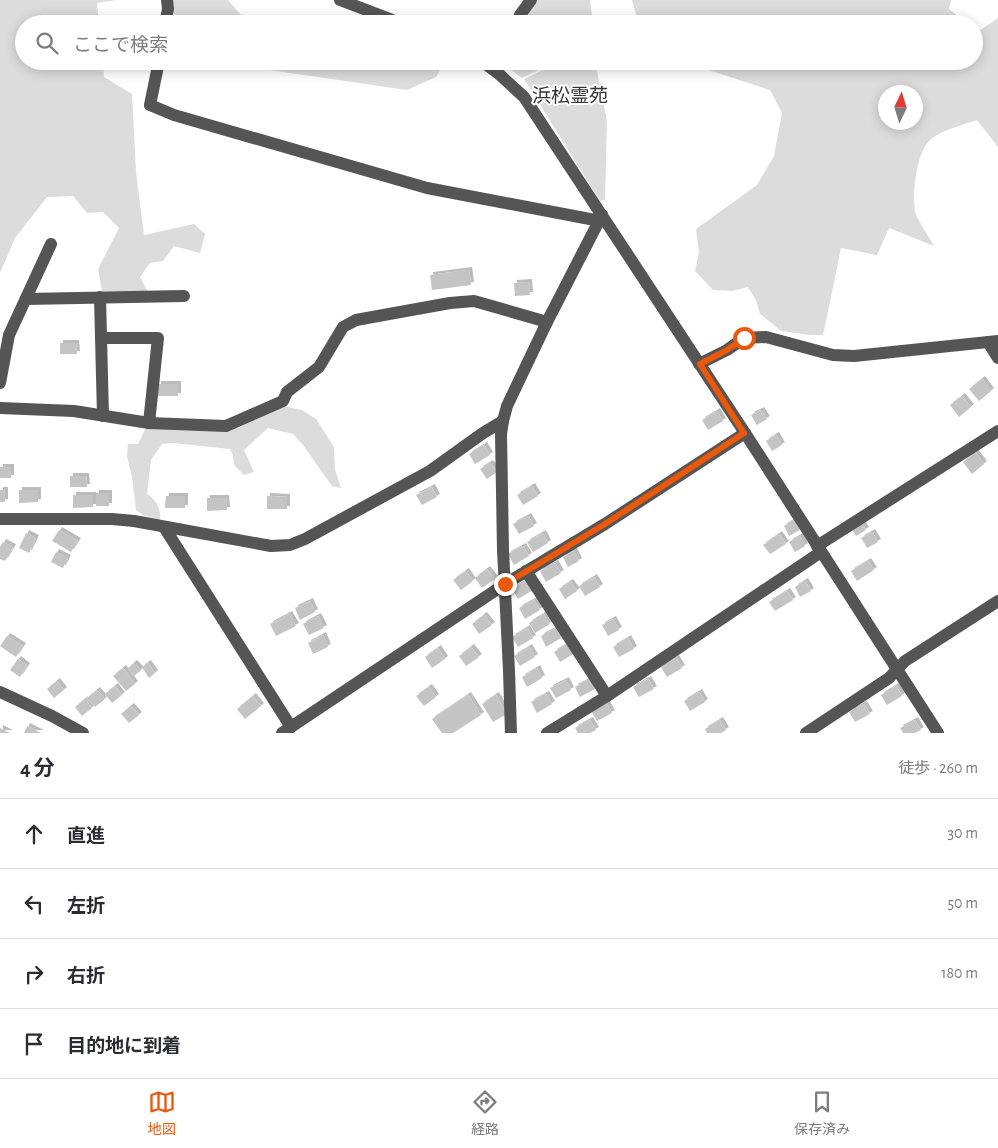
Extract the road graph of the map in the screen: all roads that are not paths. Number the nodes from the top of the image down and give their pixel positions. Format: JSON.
{"nodes":[{"id":1,"x":167,"y":0,"type":"edge"},
{"id":2,"x":340,"y":0,"type":"edge"},
{"id":3,"x":531,"y":0,"type":"edge"},
{"id":4,"x":167,"y":15,"type":"edge"},
{"id":5,"x":379,"y":15,"type":"edge"},
{"id":6,"x":520,"y":15,"type":"edge"},
{"id":7,"x":157,"y":70,"type":"edge"},
{"id":8,"x":494,"y":70,"type":"edge"},
{"id":9,"x":602,"y":215,"type":"junction"},
{"id":10,"x":51,"y":244,"type":"dead end"},
{"id":11,"x":184,"y":296,"type":"dead end"},
{"id":12,"x":100,"y":298,"type":"junction"},
{"id":13,"x":26,"y":299,"type":"junction"},
{"id":14,"x":548,"y":322,"type":"junction"},
{"id":15,"x":5,"y":334,"type":"edge"},
{"id":16,"x":101,"y":338,"type":"junction"},
{"id":17,"x":993,"y":341,"type":"edge"},
{"id":18,"x":998,"y":358,"type":"edge"},
{"id":19,"x":700,"y":364,"type":"junction"},
{"id":20,"x":0,"y":383,"type":"edge"},
{"id":21,"x":0,"y":408,"type":"edge"},
{"id":22,"x":103,"y":416,"type":"junction"},
{"id":23,"x":503,"y":421,"type":"junction"},
{"id":24,"x":149,"y":423,"type":"junction"},
{"id":25,"x":998,"y":431,"type":"edge"},
{"id":26,"x":744,"y":433,"type":"junction"},
{"id":27,"x":0,"y":519,"type":"edge"},
{"id":28,"x":164,"y":528,"type":"junction"},
{"id":29,"x":819,"y":549,"type":"junction"},
{"id":30,"x":526,"y":571,"type":"junction"},
{"id":31,"x":505,"y":584,"type":"junction"},
{"id":32,"x":998,"y":601,"type":"edge"},
{"id":33,"x":897,"y":671,"type":"junction"},
{"id":34,"x":0,"y":692,"type":"edge"},
{"id":35,"x":607,"y":696,"type":"junction"},
{"id":36,"x":287,"y":730,"type":"edge"},
{"id":37,"x":84,"y":733,"type":"edge"},
{"id":38,"x":511,"y":733,"type":"edge"},
{"id":39,"x":547,"y":733,"type":"edge"},
{"id":40,"x":806,"y":733,"type":"edge"},
{"id":41,"x":938,"y":733,"type":"edge"}],
"edges":[{"from":1,"to":4,"type":"street"},
{"from":2,"to":5,"type":"street"},
{"from":3,"to":6,"type":"street"},
{"from":7,"to":9,"type":"street"},
{"from":8,"to":9,"type":"street"},
{"from":9,"to":14,"type":"street"},
{"from":9,"to":19,"type":"street"},
{"from":10,"to":13,"type":"street"},
{"from":11,"to":12,"type":"street"},
{"from":12,"to":13,"type":"street"},
{"from":12,"to":16,"type":"street"},
{"from":13,"to":15,"type":"street"},
{"from":14,"to":23,"type":"street"},
{"from":14,"to":24,"type":"street"},
{"from":15,"to":20,"type":"street"},
{"from":16,"to":22,"type":"street"},
{"from":16,"to":24,"type":"street"},
{"from":17,"to":18,"type":"street"},
{"from":17,"to":19,"type":"street"},
{"from":19,"to":26,"type":"street"},
{"from":21,"to":22,"type":"street"},
{"from":22,"to":24,"type":"street"},
{"from":23,"to":28,"type":"street"},
{"from":23,"to":31,"type":"street"},
{"from":25,"to":29,"type":"street"},
{"from":26,"to":29,"type":"street"},
{"from":26,"to":30,"type":"street"},
{"from":27,"to":28,"type":"street"},
{"from":28,"to":36,"type":"street"},
{"from":29,"to":33,"type":"street"},
{"from":29,"to":35,"type":"street"},
{"from":30,"to":31,"type":"street"},
{"from":30,"to":35,"type":"street"},
{"from":31,"to":36,"type":"street"},
{"from":31,"to":38,"type":"street"},
{"from":32,"to":33,"type":"street"},
{"from":33,"to":40,"type":"street"},
{"from":33,"to":41,"type":"street"},
{"from":34,"to":37,"type":"street"},
{"from":35,"to":39,"type":"street"}]}
